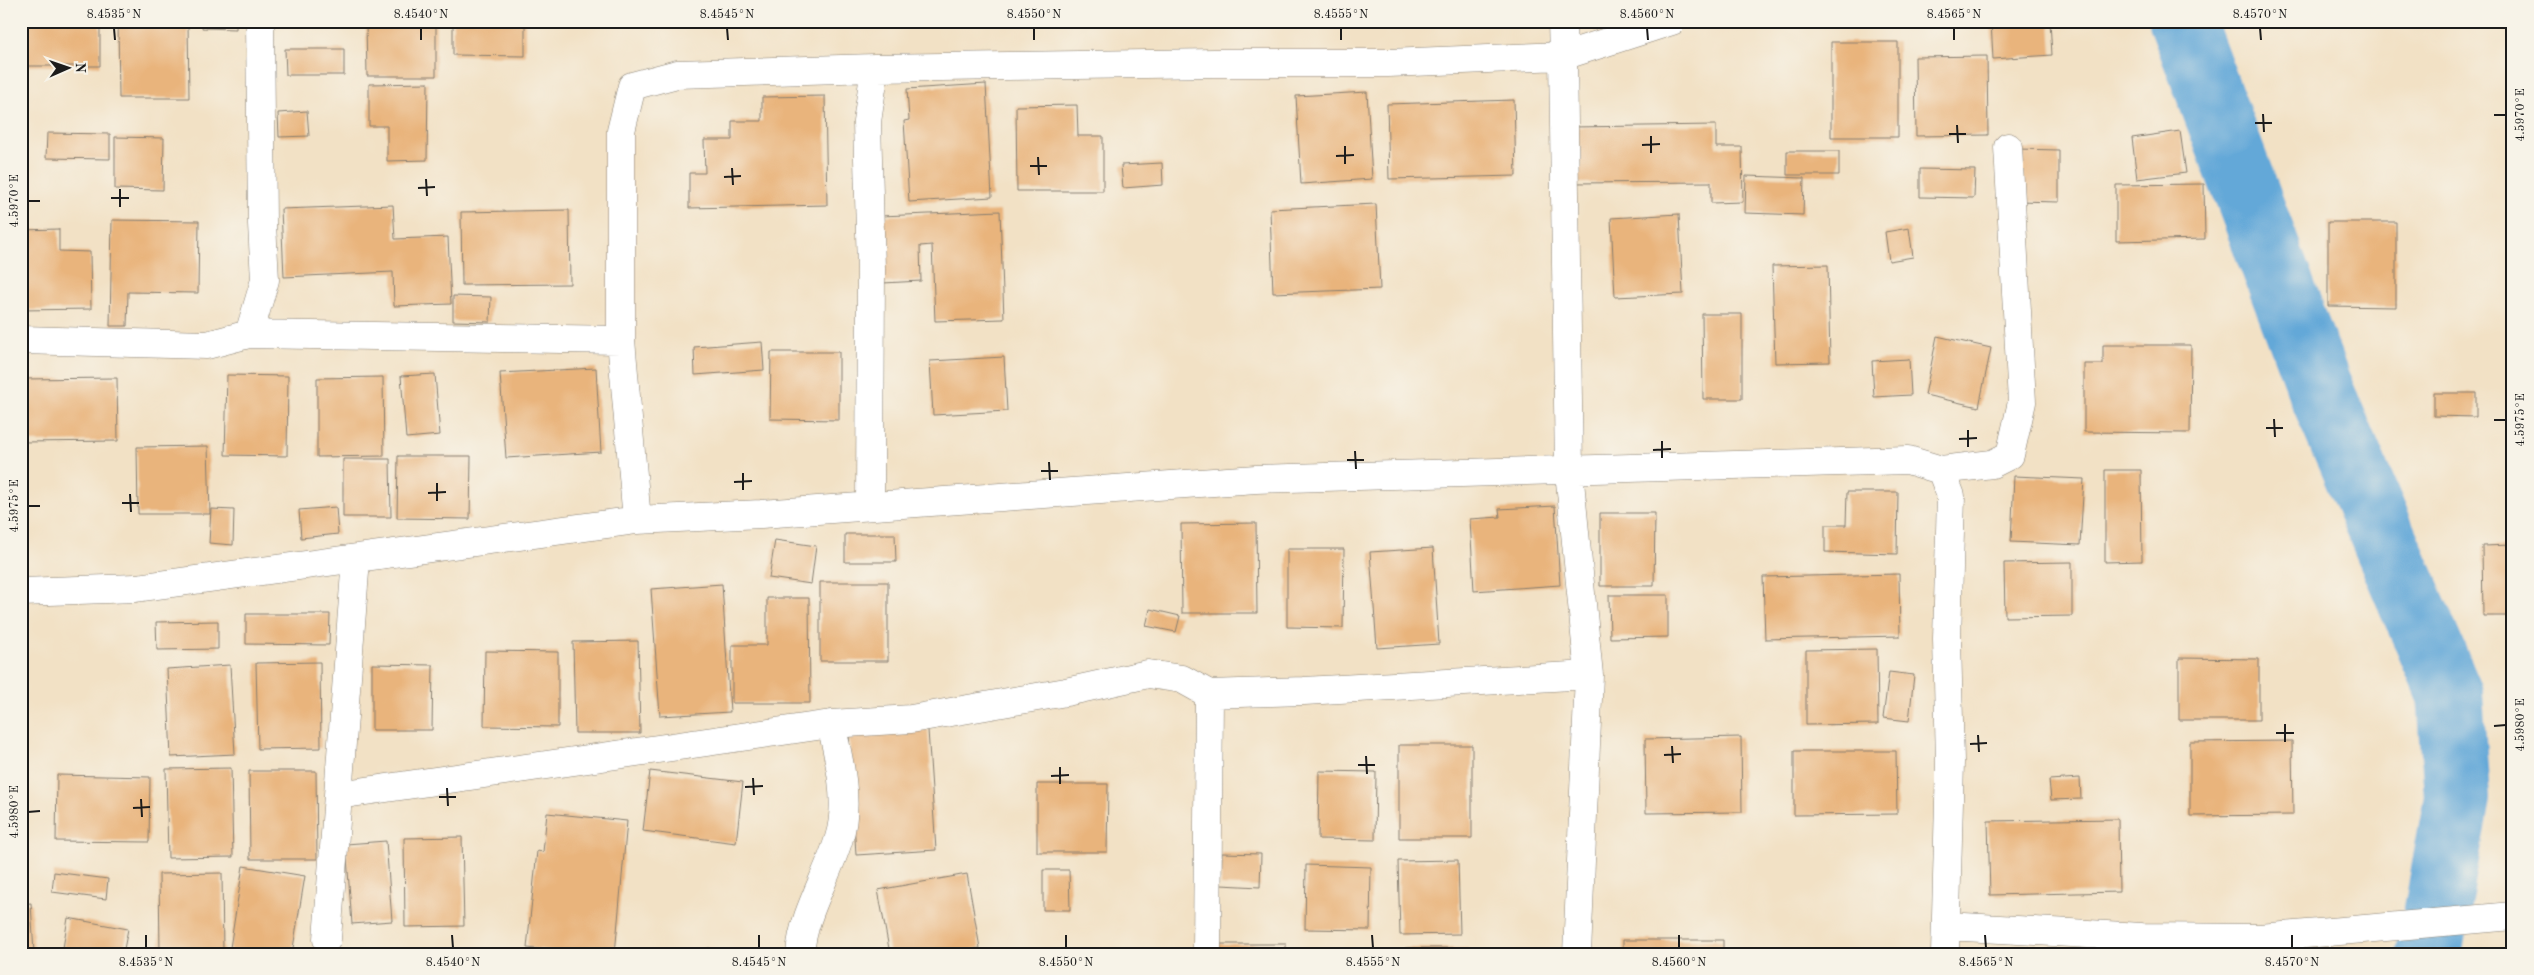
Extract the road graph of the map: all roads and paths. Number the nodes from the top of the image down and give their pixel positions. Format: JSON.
{"nodes":[{"id":1,"x":260,"y":21,"type":"edge"},
{"id":2,"x":1562,"y":21,"type":"edge"},
{"id":3,"x":1672,"y":21,"type":"edge"},
{"id":4,"x":1563,"y":56,"type":"junction"},
{"id":5,"x":875,"y":68,"type":"junction"},
{"id":6,"x":2008,"y":147,"type":"dead end"},
{"id":7,"x":249,"y":334,"type":"junction"},
{"id":8,"x":21,"y":340,"type":"edge"},
{"id":9,"x":621,"y":340,"type":"junction"},
{"id":10,"x":1941,"y":470,"type":"junction"},
{"id":11,"x":1569,"y":471,"type":"junction"},
{"id":12,"x":870,"y":506,"type":"junction"},
{"id":13,"x":637,"y":520,"type":"junction"},
{"id":14,"x":356,"y":558,"type":"junction"},
{"id":15,"x":21,"y":592,"type":"edge"},
{"id":16,"x":1589,"y":675,"type":"junction"},
{"id":17,"x":1209,"y":694,"type":"junction"},
{"id":18,"x":831,"y":724,"type":"junction"},
{"id":19,"x":338,"y":795,"type":"junction"},
{"id":20,"x":2513,"y":916,"type":"edge"},
{"id":21,"x":1946,"y":926,"type":"junction"},
{"id":22,"x":328,"y":939,"type":"dead end"},
{"id":23,"x":2143,"y":945,"type":"edge"},
{"id":24,"x":800,"y":954,"type":"edge"},
{"id":25,"x":1207,"y":954,"type":"edge"},
{"id":26,"x":1577,"y":954,"type":"edge"},
{"id":27,"x":1945,"y":954,"type":"edge"}],
"edges":[{"from":1,"to":7,"type":"street"},
{"from":2,"to":4,"type":"street"},
{"from":3,"to":4,"type":"street"},
{"from":4,"to":5,"type":"street"},
{"from":4,"to":11,"type":"street"},
{"from":5,"to":9,"type":"street"},
{"from":5,"to":12,"type":"street"},
{"from":6,"to":10,"type":"street"},
{"from":7,"to":8,"type":"street"},
{"from":7,"to":9,"type":"street"},
{"from":9,"to":13,"type":"street"},
{"from":10,"to":11,"type":"street"},
{"from":10,"to":21,"type":"street"},
{"from":11,"to":12,"type":"street"},
{"from":11,"to":16,"type":"street"},
{"from":12,"to":13,"type":"street"},
{"from":13,"to":14,"type":"street"},
{"from":14,"to":15,"type":"street"},
{"from":14,"to":19,"type":"street"},
{"from":16,"to":17,"type":"street"},
{"from":16,"to":26,"type":"street"},
{"from":17,"to":18,"type":"street"},
{"from":17,"to":25,"type":"street"},
{"from":18,"to":19,"type":"street"},
{"from":18,"to":24,"type":"street"},
{"from":19,"to":22,"type":"street"},
{"from":20,"to":23,"type":"street"},
{"from":21,"to":23,"type":"street"},
{"from":21,"to":27,"type":"street"}]}
